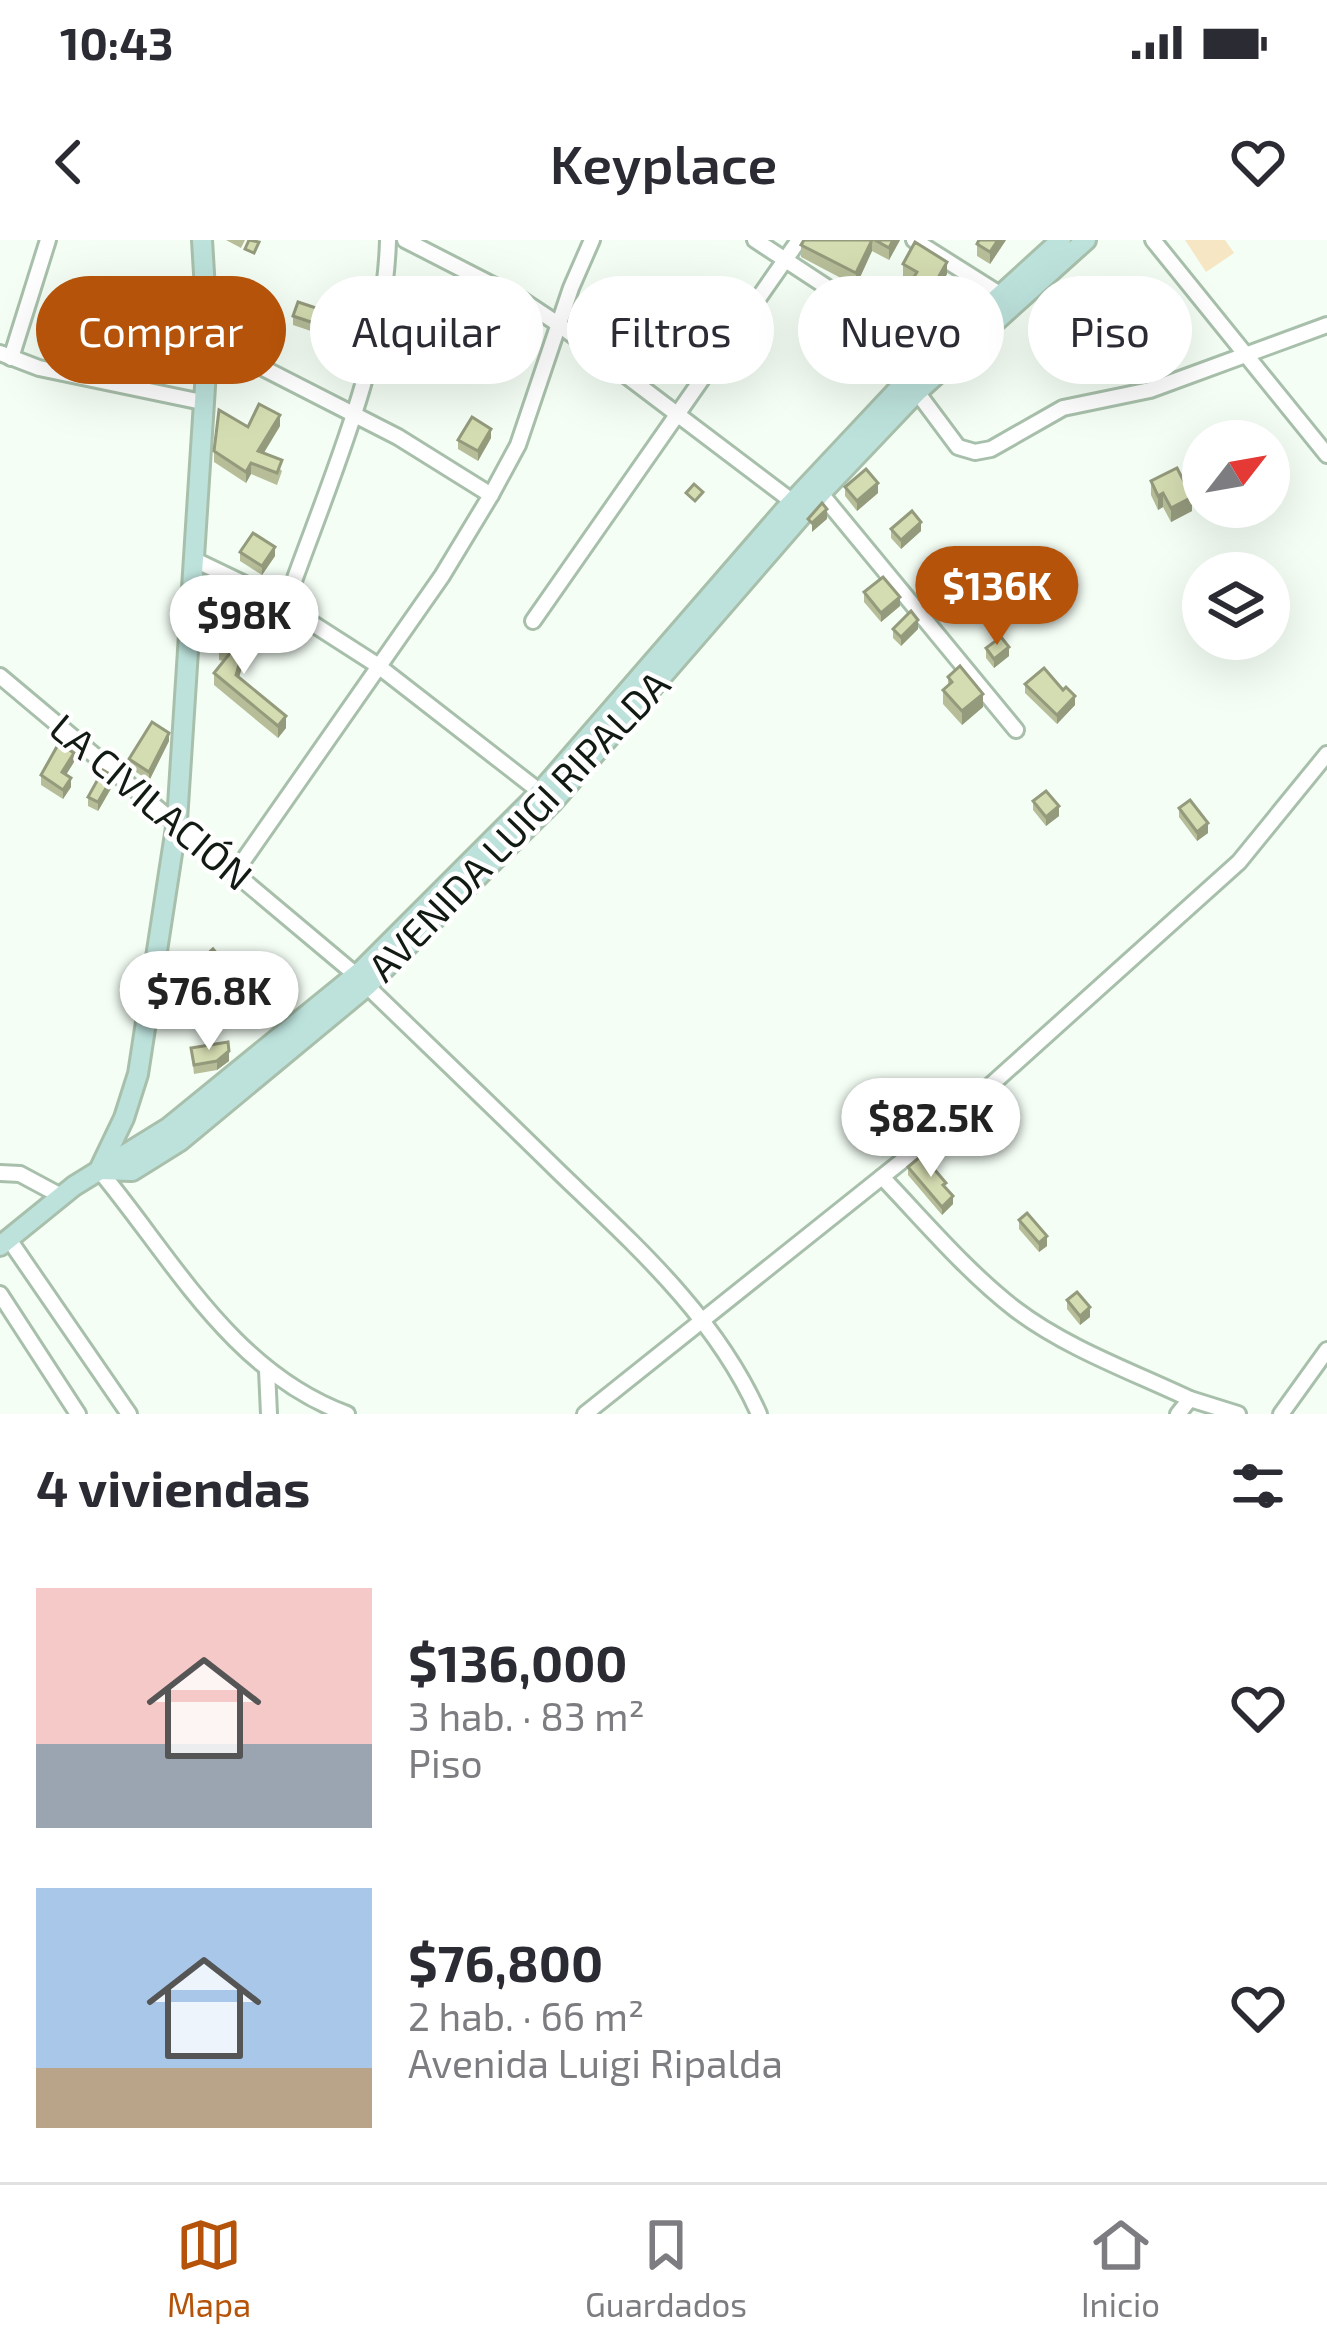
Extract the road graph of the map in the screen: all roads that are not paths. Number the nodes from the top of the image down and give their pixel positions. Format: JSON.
{"nodes":[{"id":1,"x":202,"y":240,"type":"edge"},
{"id":2,"x":388,"y":240,"type":"edge"},
{"id":3,"x":405,"y":240,"type":"edge"},
{"id":4,"x":592,"y":240,"type":"edge"},
{"id":5,"x":754,"y":240,"type":"edge"},
{"id":6,"x":799,"y":240,"type":"edge"},
{"id":7,"x":914,"y":240,"type":"edge"},
{"id":8,"x":1061,"y":240,"type":"edge"},
{"id":9,"x":1086,"y":240,"type":"edge"},
{"id":10,"x":1153,"y":240,"type":"edge"},
{"id":11,"x":51,"y":241,"type":"edge"},
{"id":12,"x":786,"y":260,"type":"junction"},
{"id":13,"x":204,"y":276,"type":"edge"},
{"id":14,"x":810,"y":276,"type":"edge"},
{"id":15,"x":971,"y":276,"type":"edge"},
{"id":16,"x":1004,"y":292,"type":"edge"},
{"id":17,"x":1004,"y":308,"type":"edge"},
{"id":18,"x":558,"y":324,"type":"junction"},
{"id":19,"x":1327,"y":325,"type":"edge"},
{"id":20,"x":1247,"y":352,"type":"junction"},
{"id":21,"x":6,"y":356,"type":"edge"},
{"id":22,"x":286,"y":381,"type":"edge"},
{"id":23,"x":204,"y":384,"type":"edge"},
{"id":24,"x":918,"y":384,"type":"edge"},
{"id":25,"x":922,"y":384,"type":"edge"},
{"id":26,"x":916,"y":392,"type":"junction"},
{"id":27,"x":202,"y":402,"type":"junction"},
{"id":28,"x":351,"y":415,"type":"junction"},
{"id":29,"x":677,"y":416,"type":"junction"},
{"id":30,"x":1327,"y":455,"type":"edge"},
{"id":31,"x":816,"y":488,"type":"junction"},
{"id":32,"x":490,"y":495,"type":"junction"},
{"id":33,"x":793,"y":502,"type":"junction"},
{"id":34,"x":195,"y":560,"type":"junction"},
{"id":35,"x":285,"y":606,"type":"junction"},
{"id":36,"x":533,"y":621,"type":"dead end"},
{"id":37,"x":376,"y":665,"type":"junction"},
{"id":38,"x":0,"y":676,"type":"edge"},
{"id":39,"x":1016,"y":730,"type":"dead end"},
{"id":40,"x":1327,"y":754,"type":"edge"},
{"id":41,"x":547,"y":796,"type":"junction"},
{"id":42,"x":177,"y":821,"type":"junction"},
{"id":43,"x":236,"y":871,"type":"junction"},
{"id":44,"x":362,"y":980,"type":"junction"},
{"id":45,"x":99,"y":1170,"type":"junction"},
{"id":46,"x":0,"y":1173,"type":"edge"},
{"id":47,"x":883,"y":1177,"type":"junction"},
{"id":48,"x":61,"y":1196,"type":"junction"},
{"id":49,"x":4,"y":1242,"type":"edge"},
{"id":50,"x":0,"y":1294,"type":"edge"},
{"id":51,"x":706,"y":1320,"type":"junction"},
{"id":52,"x":1327,"y":1350,"type":"edge"},
{"id":53,"x":267,"y":1370,"type":"junction"},
{"id":54,"x":1190,"y":1399,"type":"junction"},
{"id":55,"x":1283,"y":1413,"type":"edge"},
{"id":56,"x":78,"y":1414,"type":"edge"},
{"id":57,"x":129,"y":1414,"type":"edge"},
{"id":58,"x":269,"y":1414,"type":"edge"},
{"id":59,"x":346,"y":1414,"type":"edge"},
{"id":60,"x":585,"y":1414,"type":"edge"},
{"id":61,"x":759,"y":1414,"type":"edge"},
{"id":62,"x":1178,"y":1414,"type":"edge"},
{"id":63,"x":1238,"y":1414,"type":"edge"}],
"edges":[{"from":1,"to":13,"type":"street"},
{"from":2,"to":28,"type":"street"},
{"from":3,"to":18,"type":"street"},
{"from":4,"to":18,"type":"street"},
{"from":5,"to":12,"type":"street"},
{"from":6,"to":12,"type":"street"},
{"from":7,"to":15,"type":"street"},
{"from":8,"to":16,"type":"street","name":"AVENIDA LUIGI RIPALDA"},
{"from":9,"to":17,"type":"street","name":"AVENIDA LUIGI RIPALDA"},
{"from":10,"to":20,"type":"street"},
{"from":11,"to":21,"type":"street"},
{"from":12,"to":14,"type":"street"},
{"from":12,"to":29,"type":"street"},
{"from":18,"to":29,"type":"street"},
{"from":18,"to":32,"type":"street"},
{"from":19,"to":20,"type":"street"},
{"from":20,"to":26,"type":"street"},
{"from":20,"to":30,"type":"street"},
{"from":21,"to":27,"type":"street"},
{"from":22,"to":28,"type":"street"},
{"from":23,"to":27,"type":"street"},
{"from":24,"to":31,"type":"street","name":"AVENIDA LUIGI RIPALDA"},
{"from":25,"to":26,"type":"street","name":"AVENIDA LUIGI RIPALDA"},
{"from":26,"to":31,"type":"street","name":"AVENIDA LUIGI RIPALDA"},
{"from":27,"to":34,"type":"street"},
{"from":28,"to":32,"type":"street"},
{"from":28,"to":35,"type":"street"},
{"from":29,"to":33,"type":"street"},
{"from":29,"to":36,"type":"street"},
{"from":31,"to":33,"type":"street","name":"AVENIDA LUIGI RIPALDA"},
{"from":31,"to":39,"type":"street"},
{"from":31,"to":41,"type":"street","name":"AVENIDA LUIGI RIPALDA"},
{"from":32,"to":37,"type":"street"},
{"from":33,"to":41,"type":"street","name":"AVENIDA LUIGI RIPALDA"},
{"from":34,"to":35,"type":"street"},
{"from":34,"to":42,"type":"street"},
{"from":35,"to":37,"type":"street"},
{"from":37,"to":41,"type":"street"},
{"from":37,"to":43,"type":"street"},
{"from":38,"to":42,"type":"street","name":"LA CIVILACIÓN"},
{"from":40,"to":47,"type":"street"},
{"from":41,"to":44,"type":"street","name":"AVENIDA LUIGI RIPALDA"},
{"from":42,"to":43,"type":"street","name":"LA CIVILACIÓN"},
{"from":42,"to":45,"type":"street"},
{"from":43,"to":44,"type":"street","name":"LA CIVILACIÓN"},
{"from":44,"to":45,"type":"street","name":"AVENIDA LUIGI RIPALDA"},
{"from":44,"to":51,"type":"street","name":"LA CIVILACIÓN"},
{"from":45,"to":48,"type":"street","name":"AVENIDA LUIGI RIPALDA"},
{"from":45,"to":53,"type":"street"},
{"from":46,"to":48,"type":"street"},
{"from":47,"to":51,"type":"street"},
{"from":47,"to":54,"type":"street"},
{"from":48,"to":49,"type":"street","name":"AVENIDA LUIGI RIPALDA"},
{"from":49,"to":57,"type":"street"},
{"from":50,"to":56,"type":"street"},
{"from":51,"to":60,"type":"street"},
{"from":51,"to":61,"type":"street","name":"LA CIVILACIÓN"},
{"from":52,"to":55,"type":"street"},
{"from":53,"to":58,"type":"street"},
{"from":53,"to":59,"type":"street"},
{"from":54,"to":62,"type":"street"},
{"from":54,"to":63,"type":"street"}]}
